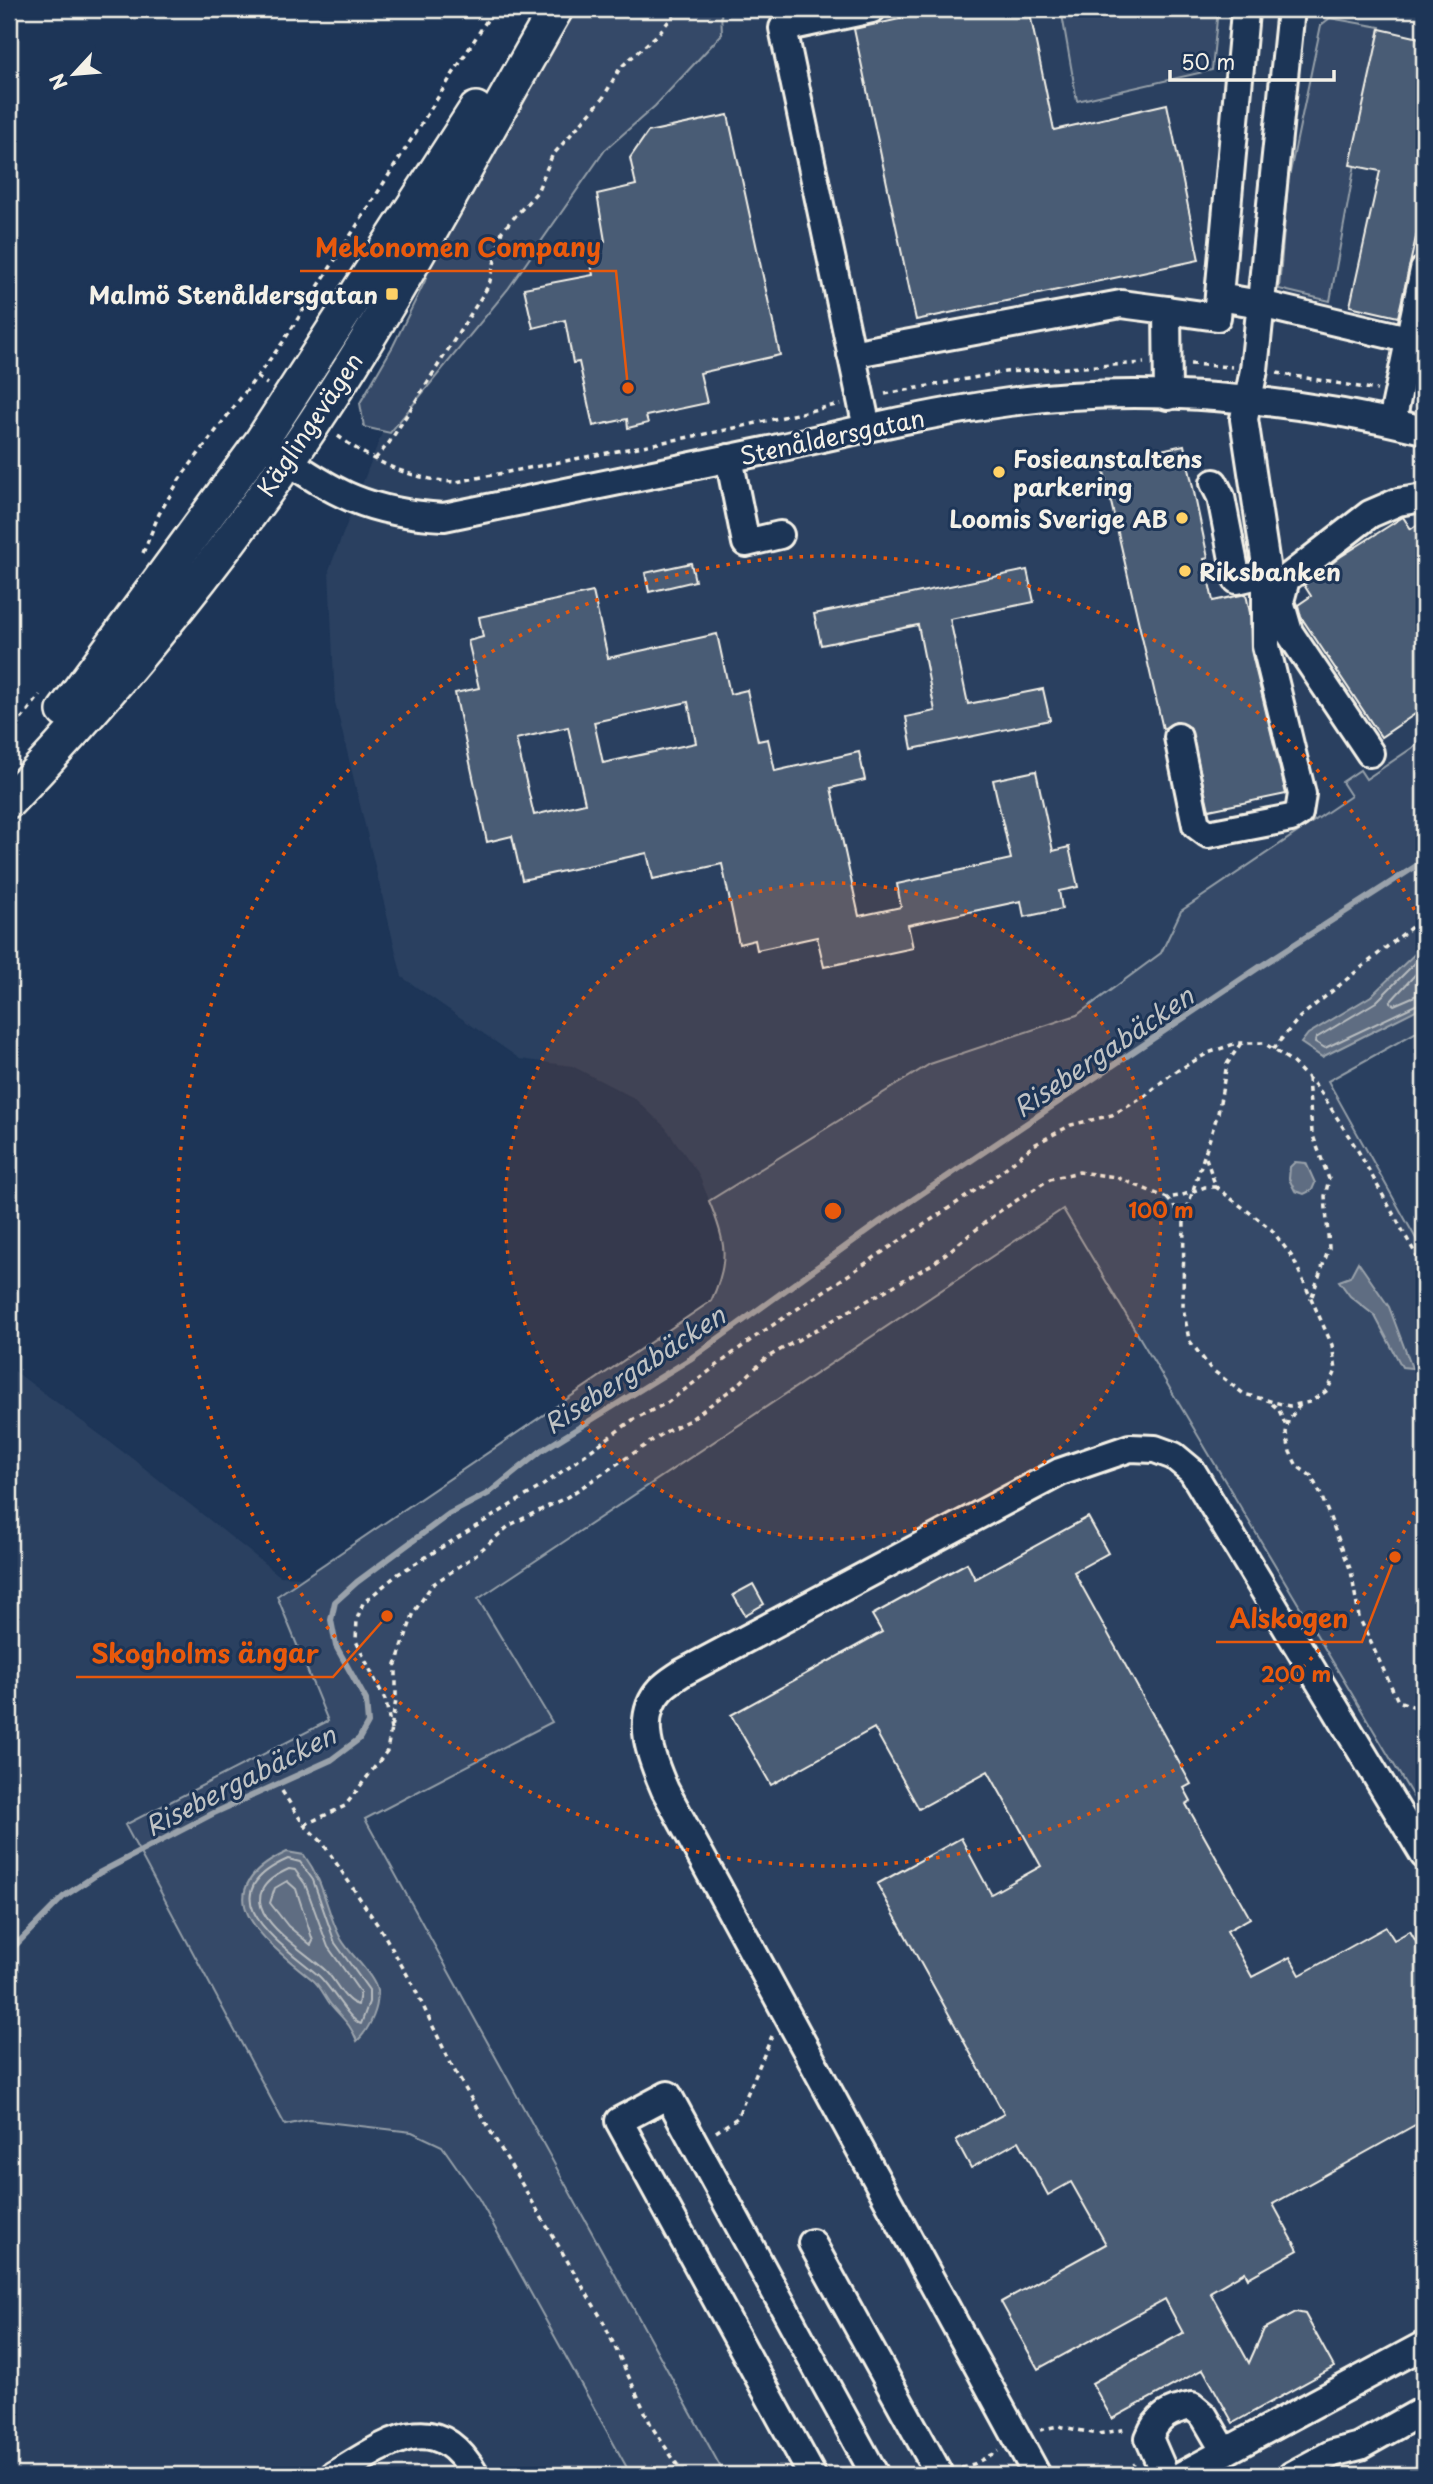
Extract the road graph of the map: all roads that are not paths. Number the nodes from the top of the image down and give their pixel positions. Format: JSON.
{"nodes":[{"id":1,"x":545,"y":9,"type":"edge"},
{"id":2,"x":556,"y":9,"type":"edge"},
{"id":3,"x":872,"y":9,"type":"edge"},
{"id":4,"x":1291,"y":9,"type":"edge"},
{"id":5,"x":1245,"y":12,"type":"dead end"},
{"id":6,"x":1424,"y":270,"type":"edge"},
{"id":7,"x":1219,"y":297,"type":"junction"},
{"id":8,"x":1260,"y":304,"type":"junction"},
{"id":9,"x":1167,"y":310,"type":"junction"},
{"id":10,"x":1418,"y":341,"type":"edge"},
{"id":11,"x":851,"y":354,"type":"junction"},
{"id":12,"x":1168,"y":396,"type":"junction"},
{"id":13,"x":1247,"y":399,"type":"junction"},
{"id":14,"x":1392,"y":422,"type":"junction"},
{"id":15,"x":867,"y":428,"type":"junction"},
{"id":16,"x":1424,"y":430,"type":"edge"},
{"id":17,"x":261,"y":442,"type":"junction"},
{"id":18,"x":729,"y":458,"type":"junction"},
{"id":19,"x":288,"y":461,"type":"junction"},
{"id":20,"x":1214,"y":483,"type":"dead end"},
{"id":21,"x":1424,"y":498,"type":"edge"},
{"id":22,"x":780,"y":536,"type":"dead end"},
{"id":23,"x":1267,"y":573,"type":"junction"},
{"id":24,"x":1178,"y":737,"type":"dead end"},
{"id":25,"x":1370,"y":753,"type":"dead end"},
{"id":26,"x":9,"y":781,"type":"edge"},
{"id":27,"x":9,"y":801,"type":"edge"},
{"id":28,"x":1424,"y":1855,"type":"edge"},
{"id":29,"x":812,"y":2243,"type":"dead end"},
{"id":30,"x":1424,"y":2345,"type":"edge"},
{"id":31,"x":1424,"y":2410,"type":"edge"},
{"id":32,"x":1225,"y":2452,"type":"junction"},
{"id":33,"x":334,"y":2475,"type":"edge"},
{"id":34,"x":475,"y":2475,"type":"edge"},
{"id":35,"x":812,"y":2475,"type":"edge"},
{"id":36,"x":875,"y":2475,"type":"edge"},
{"id":37,"x":931,"y":2475,"type":"edge"},
{"id":38,"x":1037,"y":2475,"type":"edge"},
{"id":39,"x":1165,"y":2475,"type":"edge"},
{"id":40,"x":1182,"y":2475,"type":"edge"},
{"id":41,"x":1292,"y":2475,"type":"edge"}],
"edges":[{"from":1,"to":17,"type":"main road","name":"Käglingevägen"},
{"from":2,"to":19,"type":"main road","name":"Käglingevägen"},
{"from":3,"to":11,"type":"street"},
{"from":4,"to":8,"type":"street"},
{"from":5,"to":7,"type":"street"},
{"from":6,"to":10,"type":"street"},
{"from":7,"to":8,"type":"street"},
{"from":7,"to":9,"type":"street"},
{"from":8,"to":10,"type":"street"},
{"from":8,"to":13,"type":"street"},
{"from":9,"to":11,"type":"street"},
{"from":9,"to":12,"type":"street"},
{"from":10,"to":14,"type":"street"},
{"from":11,"to":15,"type":"street"},
{"from":12,"to":13,"type":"street","name":"Stenåldersgatan"},
{"from":12,"to":15,"type":"street","name":"Stenåldersgatan"},
{"from":13,"to":14,"type":"street","name":"Stenåldersgatan"},
{"from":13,"to":23,"type":"street"},
{"from":14,"to":16,"type":"street","name":"Stenåldersgatan"},
{"from":15,"to":18,"type":"street","name":"Stenåldersgatan"},
{"from":17,"to":19,"type":"street","name":"Stenåldersgatan"},
{"from":17,"to":26,"type":"main road","name":"Käglingevägen"},
{"from":18,"to":19,"type":"street","name":"Stenåldersgatan"},
{"from":18,"to":22,"type":"street"},
{"from":19,"to":27,"type":"main road","name":"Käglingevägen"},
{"from":20,"to":23,"type":"street"},
{"from":21,"to":25,"type":"street"},
{"from":23,"to":24,"type":"street"},
{"from":28,"to":38,"type":"street"},
{"from":29,"to":37,"type":"street"},
{"from":30,"to":32,"type":"street"},
{"from":31,"to":41,"type":"street"},
{"from":32,"to":39,"type":"street"},
{"from":32,"to":40,"type":"street"},
{"from":33,"to":34,"type":"street"},
{"from":35,"to":36,"type":"street"}]}
